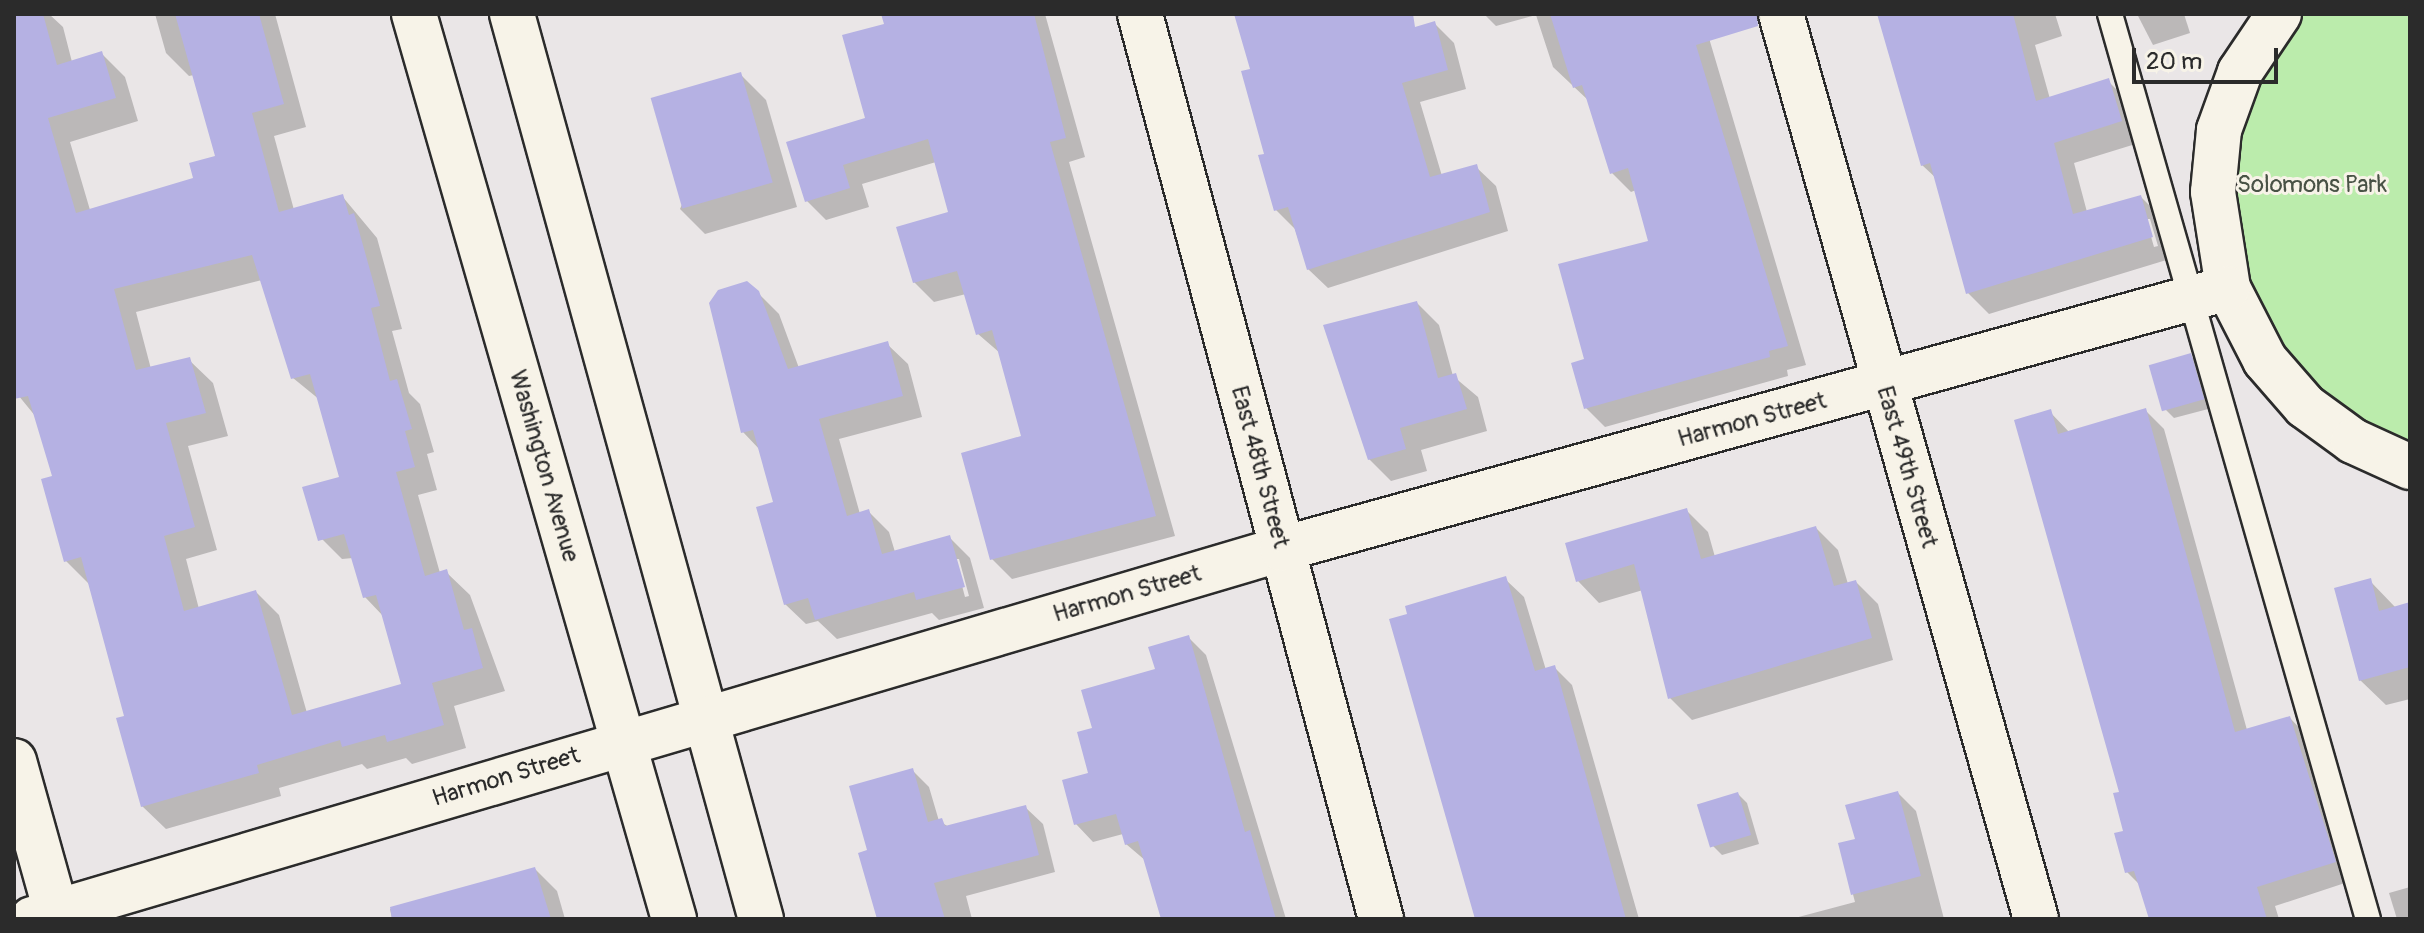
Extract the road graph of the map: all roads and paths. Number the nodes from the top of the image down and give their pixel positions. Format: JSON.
{"nodes":[{"id":1,"x":414,"y":14,"type":"edge"},
{"id":2,"x":512,"y":14,"type":"edge"},
{"id":3,"x":1140,"y":14,"type":"edge"},
{"id":4,"x":1781,"y":14,"type":"edge"},
{"id":5,"x":2110,"y":14,"type":"edge"},
{"id":6,"x":2279,"y":14,"type":"edge"},
{"id":7,"x":2209,"y":293,"type":"junction"},
{"id":8,"x":1883,"y":385,"type":"junction"},
{"id":9,"x":2410,"y":467,"type":"edge"},
{"id":10,"x":1282,"y":549,"type":"junction"},
{"id":11,"x":703,"y":718,"type":"junction"},
{"id":12,"x":624,"y":742,"type":"junction"},
{"id":13,"x":14,"y":761,"type":"edge"},
{"id":14,"x":48,"y":916,"type":"edge"},
{"id":15,"x":674,"y":919,"type":"edge"},
{"id":16,"x":761,"y":919,"type":"edge"},
{"id":17,"x":1381,"y":919,"type":"edge"},
{"id":18,"x":2036,"y":919,"type":"edge"},
{"id":19,"x":2368,"y":919,"type":"edge"}],
"edges":[{"from":1,"to":12,"type":"street","name":"Washington Avenue"},
{"from":2,"to":11,"type":"street"},
{"from":3,"to":10,"type":"street","name":"East 48th Street"},
{"from":4,"to":8,"type":"street","name":"East 49th Street"},
{"from":5,"to":7,"type":"lane"},
{"from":6,"to":7,"type":"street"},
{"from":7,"to":8,"type":"street","name":"Harmon Street"},
{"from":7,"to":9,"type":"street"},
{"from":7,"to":19,"type":"lane"},
{"from":8,"to":10,"type":"street","name":"Harmon Street"},
{"from":8,"to":18,"type":"street","name":"East 49th Street"},
{"from":10,"to":11,"type":"street","name":"Harmon Street"},
{"from":10,"to":17,"type":"street","name":"East 48th Street"},
{"from":11,"to":12,"type":"street","name":"Harmon Street"},
{"from":11,"to":16,"type":"street"},
{"from":12,"to":14,"type":"street","name":"Harmon Street"},
{"from":12,"to":15,"type":"street","name":"Washington Avenue"},
{"from":13,"to":14,"type":"street"}]}
